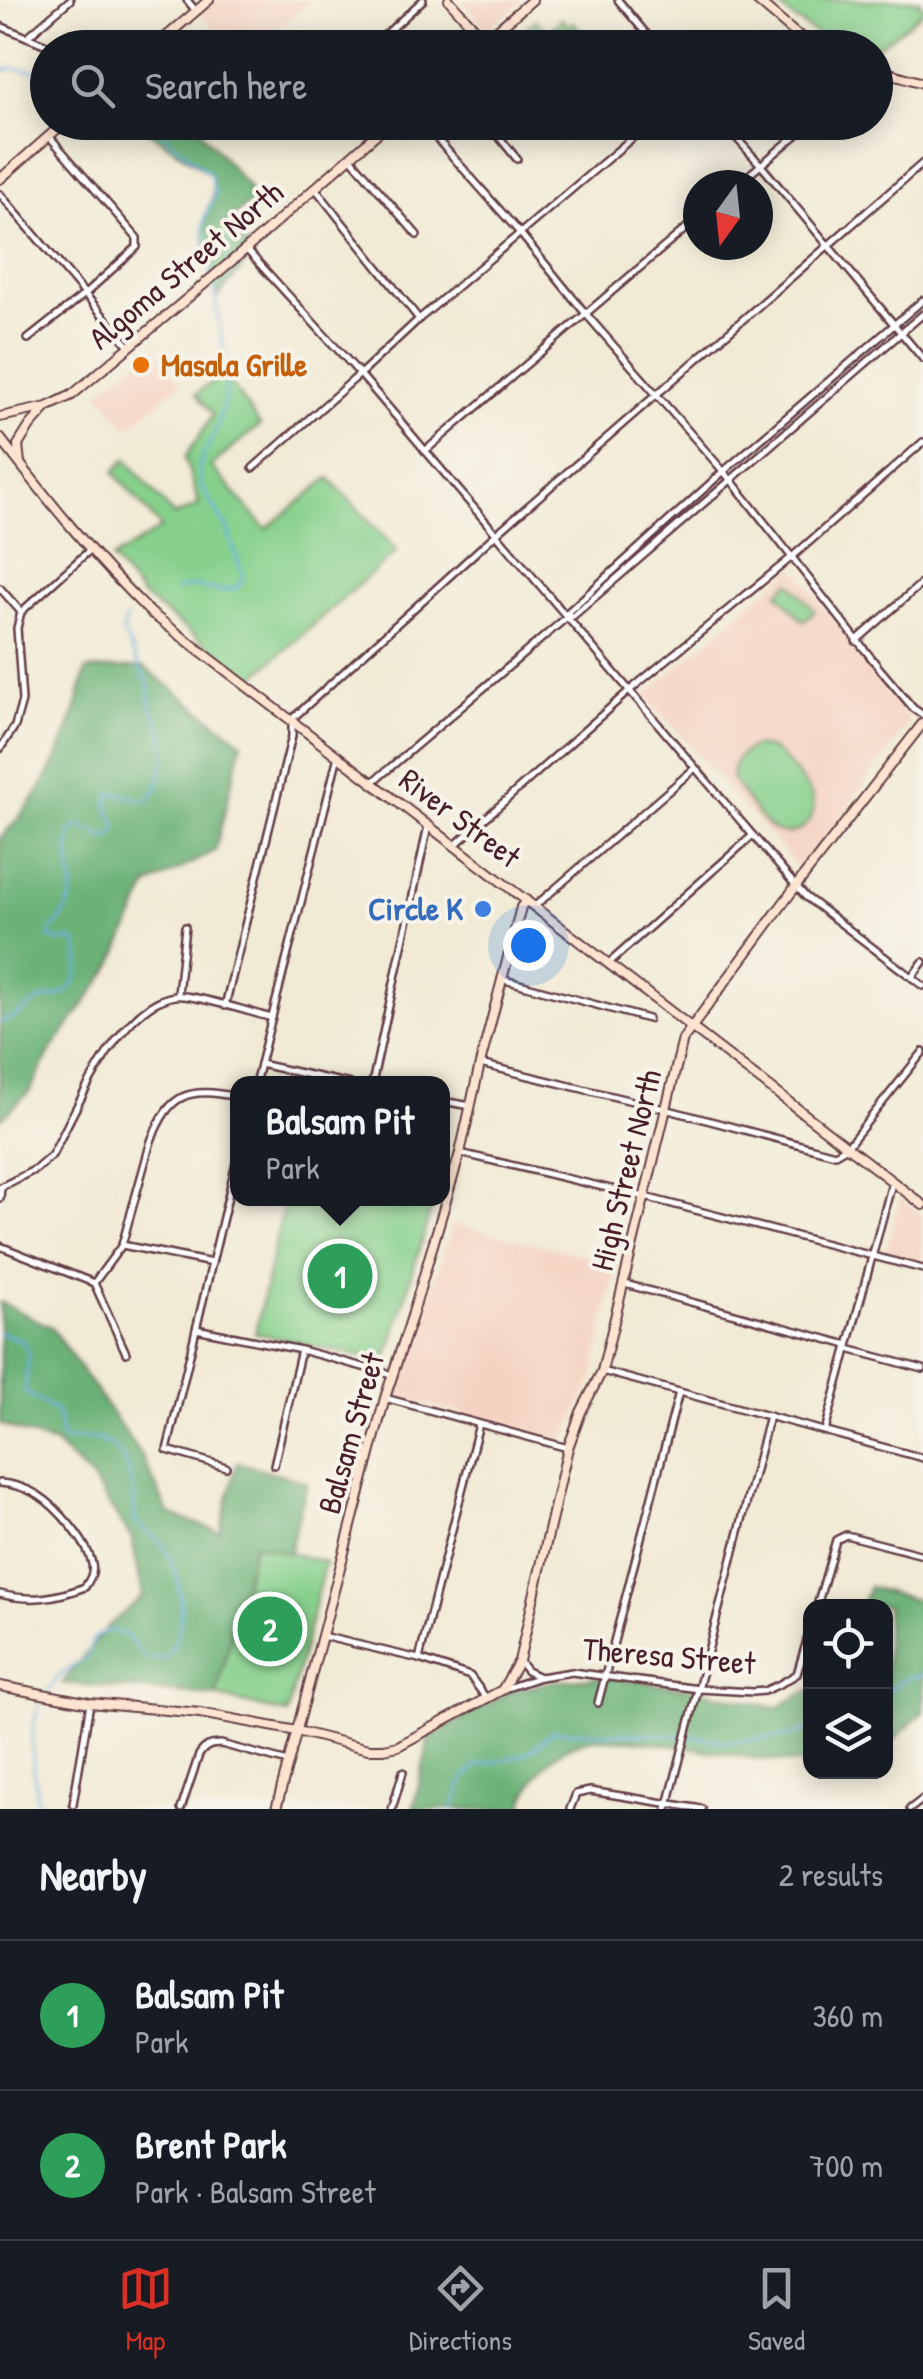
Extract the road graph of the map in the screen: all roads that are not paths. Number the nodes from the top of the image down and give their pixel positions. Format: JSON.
{"nodes":[{"id":1,"x":70,"y":0,"type":"edge"},
{"id":2,"x":187,"y":0,"type":"edge"},
{"id":3,"x":209,"y":0,"type":"edge"},
{"id":4,"x":423,"y":0,"type":"edge"},
{"id":5,"x":449,"y":0,"type":"edge"},
{"id":6,"x":532,"y":0,"type":"edge"},
{"id":7,"x":618,"y":0,"type":"edge"},
{"id":8,"x":756,"y":0,"type":"edge"},
{"id":9,"x":196,"y":11,"type":"junction"},
{"id":10,"x":0,"y":26,"type":"edge"},
{"id":11,"x":36,"y":30,"type":"edge"},
{"id":12,"x":174,"y":30,"type":"edge"},
{"id":13,"x":391,"y":30,"type":"edge"},
{"id":14,"x":476,"y":30,"type":"edge"},
{"id":15,"x":497,"y":30,"type":"edge"},
{"id":16,"x":643,"y":30,"type":"edge"},
{"id":17,"x":791,"y":30,"type":"edge"},
{"id":18,"x":30,"y":35,"type":"edge"},
{"id":19,"x":27,"y":38,"type":"junction"},
{"id":20,"x":30,"y":39,"type":"edge"},
{"id":21,"x":893,"y":74,"type":"edge"},
{"id":22,"x":923,"y":83,"type":"edge"},
{"id":23,"x":44,"y":140,"type":"edge"},
{"id":24,"x":52,"y":140,"type":"edge"},
{"id":25,"x":370,"y":140,"type":"edge"},
{"id":26,"x":438,"y":140,"type":"edge"},
{"id":27,"x":502,"y":140,"type":"edge"},
{"id":28,"x":630,"y":140,"type":"edge"},
{"id":29,"x":738,"y":140,"type":"edge"},
{"id":30,"x":790,"y":140,"type":"edge"},
{"id":31,"x":351,"y":158,"type":"junction"},
{"id":32,"x":518,"y":159,"type":"dead end"},
{"id":33,"x":760,"y":164,"type":"junction"},
{"id":34,"x":923,"y":164,"type":"edge"},
{"id":35,"x":753,"y":170,"type":"edge"},
{"id":36,"x":0,"y":179,"type":"edge"},
{"id":37,"x":315,"y":188,"type":"junction"},
{"id":38,"x":0,"y":194,"type":"edge"},
{"id":39,"x":683,"y":231,"type":"edge"},
{"id":40,"x":520,"y":233,"type":"junction"},
{"id":41,"x":417,"y":236,"type":"dead end"},
{"id":42,"x":828,"y":246,"type":"junction"},
{"id":43,"x":246,"y":249,"type":"junction"},
{"id":44,"x":85,"y":294,"type":"junction"},
{"id":45,"x":923,"y":300,"type":"edge"},
{"id":46,"x":586,"y":314,"type":"junction"},
{"id":47,"x":923,"y":314,"type":"edge"},
{"id":48,"x":419,"y":319,"type":"junction"},
{"id":49,"x":895,"y":324,"type":"junction"},
{"id":50,"x":902,"y":332,"type":"junction"},
{"id":51,"x":28,"y":339,"type":"dead end"},
{"id":52,"x":130,"y":346,"type":"junction"},
{"id":53,"x":923,"y":359,"type":"edge"},
{"id":54,"x":360,"y":374,"type":"junction"},
{"id":55,"x":657,"y":396,"type":"junction"},
{"id":56,"x":47,"y":407,"type":"junction"},
{"id":57,"x":0,"y":417,"type":"edge"},
{"id":58,"x":776,"y":427,"type":"junction"},
{"id":59,"x":782,"y":434,"type":"junction"},
{"id":60,"x":0,"y":438,"type":"edge"},
{"id":61,"x":923,"y":442,"type":"edge"},
{"id":62,"x":426,"y":452,"type":"junction"},
{"id":63,"x":20,"y":464,"type":"junction"},
{"id":64,"x":254,"y":468,"type":"dead end"},
{"id":65,"x":724,"y":471,"type":"junction"},
{"id":66,"x":731,"y":480,"type":"junction"},
{"id":67,"x":496,"y":534,"type":"junction"},
{"id":68,"x":91,"y":549,"type":"junction"},
{"id":69,"x":792,"y":556,"type":"junction"},
{"id":70,"x":923,"y":582,"type":"edge"},
{"id":71,"x":0,"y":588,"type":"edge"},
{"id":72,"x":21,"y":612,"type":"junction"},
{"id":73,"x":567,"y":617,"type":"junction"},
{"id":74,"x":856,"y":641,"type":"junction"},
{"id":75,"x":630,"y":690,"type":"junction"},
{"id":76,"x":923,"y":715,"type":"edge"},
{"id":77,"x":292,"y":719,"type":"junction"},
{"id":78,"x":923,"y":723,"type":"edge"},
{"id":79,"x":0,"y":749,"type":"edge"},
{"id":80,"x":338,"y":756,"type":"junction"},
{"id":81,"x":695,"y":768,"type":"junction"},
{"id":82,"x":372,"y":782,"type":"junction"},
{"id":83,"x":428,"y":826,"type":"junction"},
{"id":84,"x":752,"y":836,"type":"junction"},
{"id":85,"x":454,"y":846,"type":"junction"},
{"id":86,"x":796,"y":886,"type":"junction"},
{"id":87,"x":526,"y":900,"type":"junction"},
{"id":88,"x":535,"y":906,"type":"junction"},
{"id":89,"x":185,"y":928,"type":"dead end"},
{"id":90,"x":923,"y":962,"type":"edge"},
{"id":91,"x":609,"y":963,"type":"junction"},
{"id":92,"x":912,"y":977,"type":"junction"},
{"id":93,"x":501,"y":979,"type":"junction"},
{"id":94,"x":923,"y":986,"type":"edge"},
{"id":95,"x":178,"y":995,"type":"junction"},
{"id":96,"x":225,"y":1006,"type":"junction"},
{"id":97,"x":272,"y":1018,"type":"junction"},
{"id":98,"x":648,"y":1018,"type":"dead end"},
{"id":99,"x":690,"y":1027,"type":"junction"},
{"id":100,"x":923,"y":1052,"type":"edge"},
{"id":101,"x":260,"y":1064,"type":"junction"},
{"id":102,"x":480,"y":1064,"type":"junction"},
{"id":103,"x":257,"y":1076,"type":"edge"},
{"id":104,"x":314,"y":1076,"type":"edge"},
{"id":105,"x":374,"y":1076,"type":"edge"},
{"id":106,"x":230,"y":1095,"type":"edge"},
{"id":107,"x":450,"y":1102,"type":"edge"},
{"id":108,"x":471,"y":1106,"type":"junction"},
{"id":109,"x":666,"y":1109,"type":"junction"},
{"id":110,"x":847,"y":1147,"type":"junction"},
{"id":111,"x":460,"y":1154,"type":"junction"},
{"id":112,"x":893,"y":1182,"type":"junction"},
{"id":113,"x":1,"y":1187,"type":"edge"},
{"id":114,"x":230,"y":1188,"type":"edge"},
{"id":115,"x":450,"y":1188,"type":"edge"},
{"id":116,"x":645,"y":1197,"type":"junction"},
{"id":117,"x":0,"y":1198,"type":"edge"},
{"id":118,"x":923,"y":1204,"type":"edge"},
{"id":119,"x":445,"y":1206,"type":"edge"},
{"id":120,"x":122,"y":1245,"type":"junction"},
{"id":121,"x":0,"y":1246,"type":"edge"},
{"id":122,"x":872,"y":1255,"type":"junction"},
{"id":123,"x":212,"y":1263,"type":"junction"},
{"id":124,"x":923,"y":1270,"type":"edge"},
{"id":125,"x":94,"y":1283,"type":"junction"},
{"id":126,"x":624,"y":1284,"type":"junction"},
{"id":127,"x":196,"y":1329,"type":"junction"},
{"id":128,"x":848,"y":1347,"type":"junction"},
{"id":129,"x":301,"y":1350,"type":"junction"},
{"id":130,"x":126,"y":1352,"type":"dead end"},
{"id":131,"x":923,"y":1369,"type":"edge"},
{"id":132,"x":602,"y":1371,"type":"junction"},
{"id":133,"x":392,"y":1375,"type":"junction"},
{"id":134,"x":680,"y":1392,"type":"junction"},
{"id":135,"x":385,"y":1398,"type":"junction"},
{"id":136,"x":769,"y":1416,"type":"junction"},
{"id":137,"x":479,"y":1424,"type":"junction"},
{"id":138,"x":824,"y":1431,"type":"junction"},
{"id":139,"x":568,"y":1448,"type":"junction"},
{"id":140,"x":923,"y":1458,"type":"edge"},
{"id":141,"x":274,"y":1464,"type":"dead end"},
{"id":142,"x":226,"y":1467,"type":"dead end"},
{"id":143,"x":0,"y":1483,"type":"edge"},
{"id":144,"x":923,"y":1556,"type":"edge"},
{"id":145,"x":0,"y":1594,"type":"edge"},
{"id":146,"x":819,"y":1599,"type":"edge"},
{"id":147,"x":322,"y":1636,"type":"junction"},
{"id":148,"x":803,"y":1657,"type":"edge"},
{"id":149,"x":419,"y":1659,"type":"junction"},
{"id":150,"x":519,"y":1661,"type":"junction"},
{"id":151,"x":606,"y":1676,"type":"junction"},
{"id":152,"x":540,"y":1677,"type":"junction"},
{"id":153,"x":0,"y":1686,"type":"edge"},
{"id":154,"x":699,"y":1689,"type":"junction"},
{"id":155,"x":502,"y":1690,"type":"junction"},
{"id":156,"x":486,"y":1698,"type":"junction"},
{"id":157,"x":90,"y":1703,"type":"junction"},
{"id":158,"x":598,"y":1703,"type":"dead end"},
{"id":159,"x":296,"y":1731,"type":"junction"},
{"id":160,"x":288,"y":1762,"type":"junction"},
{"id":161,"x":402,"y":1772,"type":"dead end"},
{"id":162,"x":72,"y":1804,"type":"dead end"},
{"id":163,"x":922,"y":1804,"type":"edge"},
{"id":164,"x":667,"y":1807,"type":"edge"},
{"id":165,"x":181,"y":1809,"type":"edge"},
{"id":166,"x":276,"y":1809,"type":"edge"},
{"id":167,"x":392,"y":1809,"type":"edge"},
{"id":168,"x":570,"y":1809,"type":"edge"},
{"id":169,"x":702,"y":1809,"type":"edge"},
{"id":170,"x":910,"y":1809,"type":"edge"}],
"edges":[{"from":1,"to":11,"type":"street"},
{"from":2,"to":9,"type":"street"},
{"from":3,"to":9,"type":"main road"},
{"from":4,"to":13,"type":"street"},
{"from":5,"to":14,"type":"main road"},
{"from":6,"to":15,"type":"main road"},
{"from":7,"to":16,"type":"street"},
{"from":8,"to":17,"type":"main road"},
{"from":9,"to":12,"type":"main road"},
{"from":10,"to":19,"type":"street"},
{"from":18,"to":19,"type":"street"},
{"from":19,"to":20,"type":"street"},
{"from":21,"to":22,"type":"main road"},
{"from":23,"to":36,"type":"main road"},
{"from":24,"to":44,"type":"street"},
{"from":25,"to":31,"type":"main road","name":"Algoma Street North"},
{"from":26,"to":40,"type":"street"},
{"from":27,"to":32,"type":"street"},
{"from":28,"to":40,"type":"street"},
{"from":29,"to":33,"type":"street"},
{"from":30,"to":33,"type":"street"},
{"from":31,"to":37,"type":"main road","name":"Algoma Street North"},
{"from":31,"to":41,"type":"street"},
{"from":33,"to":35,"type":"street"},
{"from":33,"to":42,"type":"street"},
{"from":34,"to":42,"type":"street"},
{"from":37,"to":43,"type":"main road","name":"Algoma Street North"},
{"from":37,"to":48,"type":"street"},
{"from":38,"to":44,"type":"street"},
{"from":39,"to":46,"type":"street"},
{"from":40,"to":46,"type":"street"},
{"from":40,"to":48,"type":"street"},
{"from":42,"to":49,"type":"street"},
{"from":42,"to":55,"type":"street"},
{"from":43,"to":52,"type":"main road","name":"Algoma Street North"},
{"from":43,"to":54,"type":"street"},
{"from":44,"to":51,"type":"street"},
{"from":44,"to":52,"type":"street"},
{"from":45,"to":49,"type":"street"},
{"from":46,"to":55,"type":"street"},
{"from":46,"to":62,"type":"street"},
{"from":47,"to":50,"type":"street"},
{"from":48,"to":54,"type":"street"},
{"from":49,"to":50,"type":"street"},
{"from":49,"to":58,"type":"street"},
{"from":50,"to":53,"type":"street"},
{"from":50,"to":59,"type":"street"},
{"from":52,"to":56,"type":"main road","name":"Algoma Street North"},
{"from":54,"to":62,"type":"street"},
{"from":54,"to":64,"type":"street"},
{"from":55,"to":65,"type":"street"},
{"from":55,"to":67,"type":"street"},
{"from":56,"to":57,"type":"main road","name":"Algoma Street North"},
{"from":56,"to":63,"type":"main road"},
{"from":58,"to":59,"type":"street"},
{"from":58,"to":65,"type":"street"},
{"from":59,"to":66,"type":"street"},
{"from":60,"to":63,"type":"main road","name":"River Street"},
{"from":61,"to":69,"type":"street"},
{"from":62,"to":67,"type":"street"},
{"from":63,"to":68,"type":"main road","name":"River Street"},
{"from":65,"to":66,"type":"street"},
{"from":65,"to":73,"type":"street"},
{"from":66,"to":69,"type":"street"},
{"from":66,"to":73,"type":"street"},
{"from":67,"to":73,"type":"street"},
{"from":67,"to":77,"type":"street"},
{"from":68,"to":72,"type":"street"},
{"from":68,"to":77,"type":"main road","name":"River Street"},
{"from":69,"to":74,"type":"street"},
{"from":69,"to":75,"type":"street"},
{"from":70,"to":74,"type":"street"},
{"from":71,"to":72,"type":"street"},
{"from":72,"to":79,"type":"street"},
{"from":73,"to":75,"type":"street"},
{"from":73,"to":82,"type":"street"},
{"from":74,"to":76,"type":"street"},
{"from":75,"to":81,"type":"street"},
{"from":75,"to":85,"type":"street"},
{"from":77,"to":80,"type":"main road","name":"River Street"},
{"from":77,"to":96,"type":"street"},
{"from":78,"to":86,"type":"main road","name":"High Street North"},
{"from":80,"to":82,"type":"main road","name":"River Street"},
{"from":80,"to":97,"type":"street"},
{"from":81,"to":84,"type":"street"},
{"from":81,"to":88,"type":"street"},
{"from":82,"to":83,"type":"main road","name":"River Street"},
{"from":83,"to":85,"type":"main road","name":"River Street"},
{"from":83,"to":105,"type":"street"},
{"from":84,"to":86,"type":"street"},
{"from":84,"to":91,"type":"street"},
{"from":85,"to":87,"type":"main road","name":"River Street"},
{"from":86,"to":92,"type":"street"},
{"from":86,"to":99,"type":"main road","name":"High Street North"},
{"from":87,"to":88,"type":"main road","name":"River Street"},
{"from":87,"to":93,"type":"main road","name":"Balsam Street"},
{"from":88,"to":91,"type":"main road","name":"River Street"},
{"from":89,"to":95,"type":"street"},
{"from":90,"to":92,"type":"street"},
{"from":91,"to":99,"type":"main road","name":"River Street"},
{"from":92,"to":94,"type":"street"},
{"from":93,"to":98,"type":"street"},
{"from":93,"to":102,"type":"main road","name":"Balsam Street"},
{"from":95,"to":96,"type":"street"},
{"from":95,"to":113,"type":"street"},
{"from":96,"to":97,"type":"street"},
{"from":97,"to":101,"type":"street"},
{"from":99,"to":109,"type":"main road","name":"High Street North"},
{"from":99,"to":110,"type":"main road","name":"River Street"},
{"from":100,"to":110,"type":"street"},
{"from":101,"to":103,"type":"street"},
{"from":101,"to":104,"type":"street"},
{"from":102,"to":108,"type":"main road","name":"Balsam Street"},
{"from":102,"to":109,"type":"street"},
{"from":106,"to":120,"type":"street"},
{"from":107,"to":108,"type":"street"},
{"from":108,"to":111,"type":"main road","name":"Balsam Street"},
{"from":109,"to":110,"type":"street"},
{"from":109,"to":116,"type":"main road","name":"High Street North"},
{"from":110,"to":112,"type":"main road","name":"River Street"},
{"from":111,"to":115,"type":"main road","name":"Balsam Street"},
{"from":111,"to":116,"type":"street"},
{"from":112,"to":118,"type":"main road","name":"River Street"},
{"from":112,"to":122,"type":"street"},
{"from":113,"to":117,"type":"street"},
{"from":114,"to":123,"type":"street"},
{"from":116,"to":122,"type":"street"},
{"from":116,"to":126,"type":"main road","name":"High Street North"},
{"from":119,"to":133,"type":"main road","name":"Balsam Street"},
{"from":120,"to":123,"type":"street"},
{"from":120,"to":125,"type":"street"},
{"from":121,"to":125,"type":"street"},
{"from":122,"to":124,"type":"street"},
{"from":122,"to":128,"type":"street"},
{"from":123,"to":127,"type":"street"},
{"from":125,"to":130,"type":"street"},
{"from":126,"to":128,"type":"street"},
{"from":126,"to":132,"type":"main road","name":"High Street North"},
{"from":127,"to":129,"type":"street"},
{"from":127,"to":142,"type":"street"},
{"from":128,"to":131,"type":"street"},
{"from":128,"to":138,"type":"street"},
{"from":129,"to":133,"type":"street"},
{"from":129,"to":141,"type":"street"},
{"from":132,"to":134,"type":"street"},
{"from":132,"to":139,"type":"main road","name":"High Street North"},
{"from":133,"to":135,"type":"main road","name":"Balsam Street"},
{"from":134,"to":136,"type":"street"},
{"from":134,"to":151,"type":"street"},
{"from":135,"to":137,"type":"street"},
{"from":135,"to":147,"type":"main road","name":"Balsam Street"},
{"from":136,"to":138,"type":"street"},
{"from":136,"to":154,"type":"street"},
{"from":137,"to":139,"type":"street"},
{"from":137,"to":149,"type":"street"},
{"from":138,"to":140,"type":"street"},
{"from":139,"to":150,"type":"main road","name":"High Street North"},
{"from":143,"to":145,"type":"street"},
{"from":144,"to":146,"type":"street"},
{"from":147,"to":149,"type":"street"},
{"from":147,"to":159,"type":"main road","name":"Balsam Street"},
{"from":148,"to":154,"type":"street","name":"Theresa Street"},
{"from":149,"to":156,"type":"street"},
{"from":150,"to":152,"type":"street"},
{"from":150,"to":155,"type":"main road","name":"High Street North"},
{"from":151,"to":152,"type":"street","name":"Theresa Street"},
{"from":151,"to":154,"type":"street","name":"Theresa Street"},
{"from":151,"to":158,"type":"street"},
{"from":152,"to":155,"type":"street","name":"Theresa Street"},
{"from":153,"to":157,"type":"main road"},
{"from":154,"to":164,"type":"street"},
{"from":155,"to":156,"type":"main road","name":"Theresa Street"},
{"from":156,"to":159,"type":"main road","name":"Theresa Street"},
{"from":157,"to":159,"type":"main road"},
{"from":157,"to":162,"type":"street"},
{"from":159,"to":160,"type":"main road","name":"Balsam Street"},
{"from":160,"to":165,"type":"street"},
{"from":160,"to":166,"type":"main road","name":"Balsam Street"},
{"from":161,"to":167,"type":"street"},
{"from":163,"to":170,"type":"street"},
{"from":164,"to":168,"type":"street"},
{"from":164,"to":169,"type":"street"}]}
